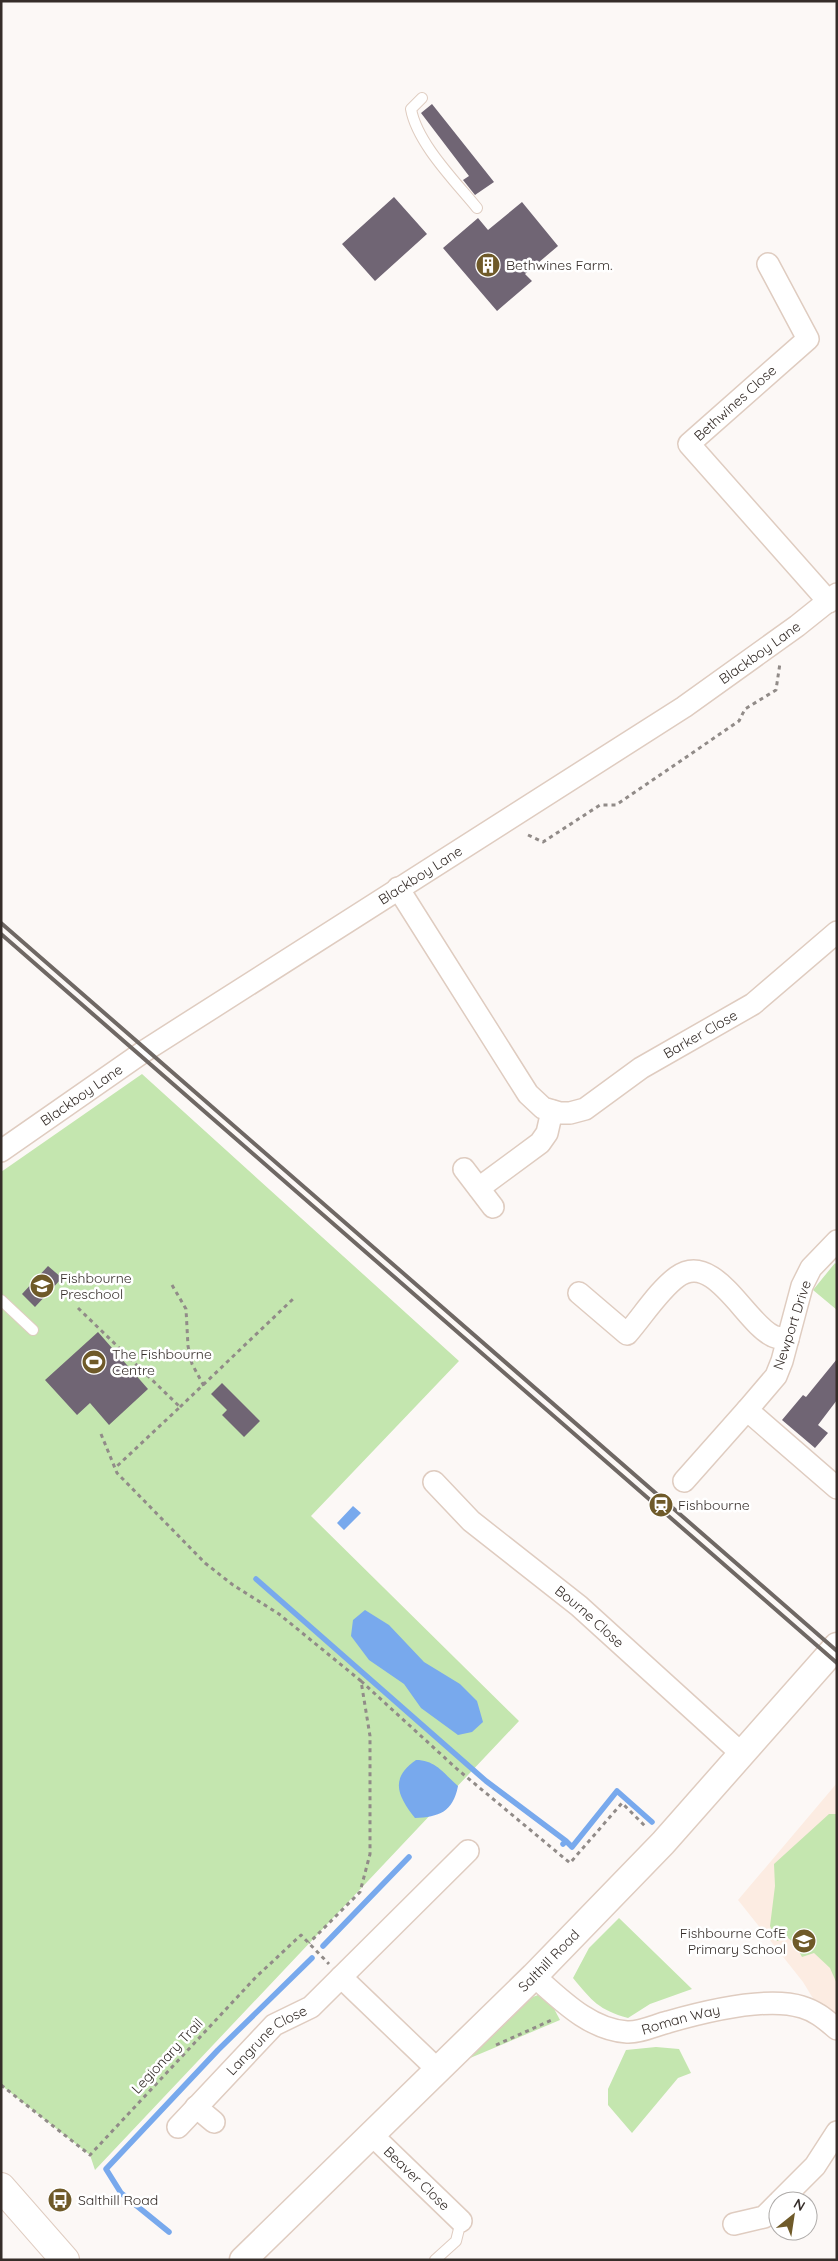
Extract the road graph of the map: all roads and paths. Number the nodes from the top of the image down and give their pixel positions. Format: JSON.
{"nodes":[{"id":1,"x":422,"y":98,"type":"dead end"},
{"id":2,"x":477,"y":208,"type":"dead end"},
{"id":3,"x":768,"y":264,"type":"dead end"},
{"id":4,"x":833,"y":598,"type":"edge"},
{"id":5,"x":780,"y":660,"type":"dead end"},
{"id":6,"x":528,"y":835,"type":"dead end"},
{"id":7,"x":398,"y":888,"type":"junction"},
{"id":8,"x":837,"y":932,"type":"edge"},
{"id":9,"x":552,"y":1111,"type":"junction"},
{"id":10,"x":1,"y":1151,"type":"edge"},
{"id":11,"x":464,"y":1169,"type":"dead end"},
{"id":12,"x":479,"y":1188,"type":"junction"},
{"id":13,"x":493,"y":1207,"type":"dead end"},
{"id":14,"x":837,"y":1241,"type":"edge"},
{"id":15,"x":172,"y":1285,"type":"dead end"},
{"id":16,"x":579,"y":1293,"type":"dead end"},
{"id":17,"x":1,"y":1300,"type":"edge"},
{"id":18,"x":293,"y":1300,"type":"dead end"},
{"id":19,"x":78,"y":1308,"type":"dead end"},
{"id":20,"x":33,"y":1330,"type":"dead end"},
{"id":21,"x":788,"y":1339,"type":"junction"},
{"id":22,"x":204,"y":1386,"type":"junction"},
{"id":23,"x":180,"y":1407,"type":"junction"},
{"id":24,"x":747,"y":1410,"type":"junction"},
{"id":25,"x":101,"y":1434,"type":"dead end"},
{"id":26,"x":115,"y":1468,"type":"junction"},
{"id":27,"x":684,"y":1480,"type":"dead end"},
{"id":28,"x":434,"y":1482,"type":"dead end"},
{"id":29,"x":837,"y":1488,"type":"edge"},
{"id":30,"x":837,"y":1646,"type":"edge"},
{"id":31,"x":361,"y":1681,"type":"junction"},
{"id":32,"x":742,"y":1754,"type":"junction"},
{"id":33,"x":663,"y":1843,"type":"junction"},
{"id":34,"x":468,"y":1851,"type":"dead end"},
{"id":35,"x":309,"y":1943,"type":"junction"},
{"id":36,"x":534,"y":1976,"type":"junction"},
{"id":37,"x":341,"y":1977,"type":"junction"},
{"id":38,"x":573,"y":2010,"type":"junction"},
{"id":39,"x":837,"y":2029,"type":"edge"},
{"id":40,"x":493,"y":2046,"type":"dead end"},
{"id":41,"x":439,"y":2071,"type":"junction"},
{"id":42,"x":1,"y":2085,"type":"edge"},
{"id":43,"x":196,"y":2107,"type":"junction"},
{"id":44,"x":214,"y":2122,"type":"dead end"},
{"id":45,"x":178,"y":2127,"type":"dead end"},
{"id":46,"x":837,"y":2132,"type":"edge"},
{"id":47,"x":373,"y":2136,"type":"junction"},
{"id":48,"x":1,"y":2187,"type":"edge"},
{"id":49,"x":790,"y":2191,"type":"edge"},
{"id":50,"x":768,"y":2213,"type":"edge"},
{"id":51,"x":461,"y":2221,"type":"joint"},
{"id":52,"x":734,"y":2224,"type":"dead end"},
{"id":53,"x":65,"y":2260,"type":"edge"},
{"id":54,"x":243,"y":2260,"type":"edge"},
{"id":55,"x":435,"y":2260,"type":"edge"}],
"edges":[{"from":1,"to":2,"type":"lane"},
{"from":3,"to":4,"type":"street","name":"Bethwines Close"},
{"from":4,"to":7,"type":"street","name":"Blackboy Lane"},
{"from":5,"to":6,"type":"path"},
{"from":7,"to":9,"type":"street"},
{"from":7,"to":10,"type":"street","name":"Blackboy Lane"},
{"from":8,"to":9,"type":"street","name":"Barker Close"},
{"from":9,"to":12,"type":"street"},
{"from":11,"to":12,"type":"street"},
{"from":12,"to":13,"type":"street"},
{"from":14,"to":21,"type":"street","name":"Newport Drive"},
{"from":15,"to":22,"type":"path"},
{"from":16,"to":21,"type":"street"},
{"from":17,"to":20,"type":"lane"},
{"from":18,"to":22,"type":"path"},
{"from":19,"to":23,"type":"path"},
{"from":21,"to":24,"type":"street","name":"Newport Drive"},
{"from":22,"to":23,"type":"path"},
{"from":23,"to":26,"type":"path"},
{"from":24,"to":27,"type":"street","name":"Newport Drive"},
{"from":24,"to":29,"type":"street"},
{"from":25,"to":26,"type":"path"},
{"from":26,"to":31,"type":"path"},
{"from":28,"to":32,"type":"street","name":"Bourne Close"},
{"from":30,"to":32,"type":"street","name":"Salthill Road"},
{"from":31,"to":33,"type":"path"},
{"from":31,"to":35,"type":"path"},
{"from":32,"to":33,"type":"street","name":"Salthill Road"},
{"from":33,"to":36,"type":"street","name":"Salthill Road"},
{"from":34,"to":37,"type":"street","name":"Langrune Close"},
{"from":35,"to":37,"type":"path"},
{"from":35,"to":42,"type":"path","name":"Legionary Trail"},
{"from":36,"to":38,"type":"street","name":"Roman Way"},
{"from":36,"to":41,"type":"street","name":"Salthill Road"},
{"from":37,"to":41,"type":"street"},
{"from":37,"to":43,"type":"street","name":"Langrune Close"},
{"from":38,"to":39,"type":"street","name":"Roman Way"},
{"from":38,"to":40,"type":"path"},
{"from":41,"to":47,"type":"street","name":"Salthill Road"},
{"from":43,"to":44,"type":"street"},
{"from":43,"to":45,"type":"street","name":"Langrune Close"},
{"from":46,"to":49,"type":"street"},
{"from":47,"to":51,"type":"street","name":"Beaver Close"},
{"from":47,"to":54,"type":"street","name":"Salthill Road"},
{"from":48,"to":53,"type":"main road"},
{"from":50,"to":52,"type":"street"},
{"from":51,"to":55,"type":"lane"}]}
